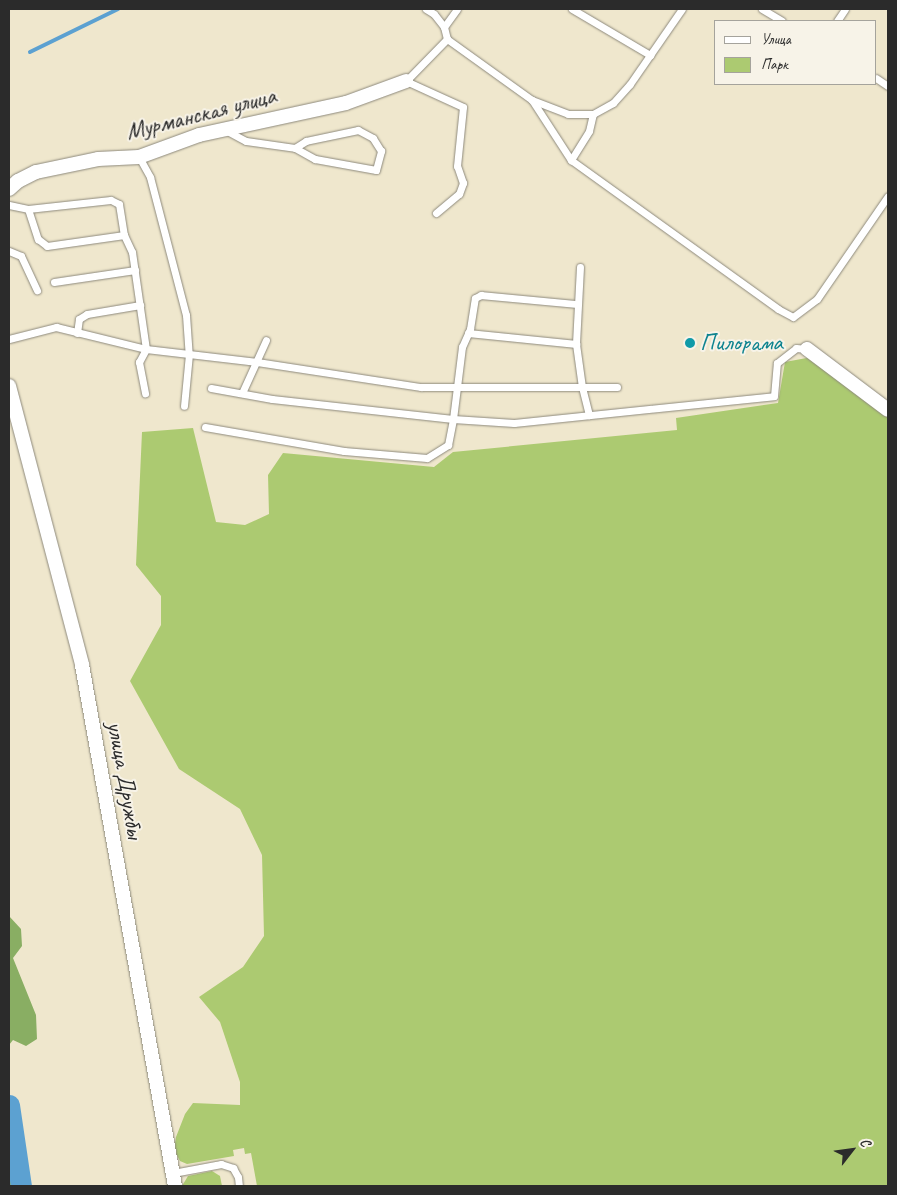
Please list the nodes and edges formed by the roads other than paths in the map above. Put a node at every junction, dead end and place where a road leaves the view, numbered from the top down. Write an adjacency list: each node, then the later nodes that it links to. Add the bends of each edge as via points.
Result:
1 (426, 9): 9 (lane)
2 (457, 9): 9 (lane)
3 (572, 9): 11 (lane)
4 (682, 9): 11 (lane)
5 (762, 9): 7 (lane)
6 (845, 9): 8 (lane)
7 (780, 20)
8 (838, 20)
9 (444, 27): 10 (lane)
10 (446, 39): 13 (lane); 15 (lane)
11 (650, 55): 16 (lane, via 614,103)
12 (877, 79): 14 (lane)
13 (406, 81): 17 (street, Мурманская улица, via 346,103); 25 (lane, via 462,107 457,166 464,183 459,194)
14 (888, 86)
15 (532, 100): 16 (lane, via 568,114); 20 (lane)
16 (592, 114): 20 (lane, via 589,131)
17 (224, 129): 18 (lane, via 246,141); 19 (street, Мурманская улица)
18 (295, 148): 18 (lane, via 315,158 376,170 381,151 372,138 358,130 306,141)
19 (139, 157): 21 (street, Мурманская улица, via 98,159 36,172); 41 (lane, via 150,177 186,315)
20 (571, 160): 22 (lane, via 793,317 817,298)
21 (9, 189)
22 (888, 196)
23 (9, 205): 24 (lane)
24 (28, 209): 26 (lane, via 38,239 47,246); 26 (lane, via 111,200 119,204)
25 (436, 213)
26 (124, 236): 29 (lane, via 132,252)
27 (9, 251): 31 (lane, via 21,256)
28 (580, 267): 32 (lane)
29 (135, 270): 30 (lane); 33 (lane)
30 (54, 282)
31 (37, 291)
32 (577, 304): 35 (lane, via 481,295 475,298); 38 (lane)
33 (140, 305): 34 (lane, via 87,314 79,319); 39 (lane)
34 (77, 333): 36 (lane, via 56,327); 39 (lane)
35 (468, 333): 38 (lane); 44 (lane, via 462,347)
36 (9, 339)
37 (266, 340): 42 (lane)
38 (576, 344): 45 (lane)
39 (146, 349): 41 (lane); 48 (lane, via 139,362)
40 (807, 350): 51 (street); 52 (lane, via 796,348 777,363 774,396)
41 (189, 354): 42 (lane); 50 (lane)
42 (256, 362): 44 (lane, via 421,387); 49 (lane)
43 (9, 386): 55 (street, улица Дружбы, via 82,665)
44 (457, 386): 45 (lane); 53 (lane)
45 (582, 387): 46 (lane); 52 (lane)
46 (617, 387)
47 (211, 388): 49 (lane)
48 (145, 393)
49 (242, 393): 53 (lane)
50 (184, 406)
51 (888, 410)
52 (589, 415): 53 (lane, via 514,423)
53 (453, 419): 54 (lane, via 448,445 427,458 344,451)
54 (205, 428)
55 (174, 1179): 56 (lane, via 221,1164 233,1168)
56 (239, 1186)

